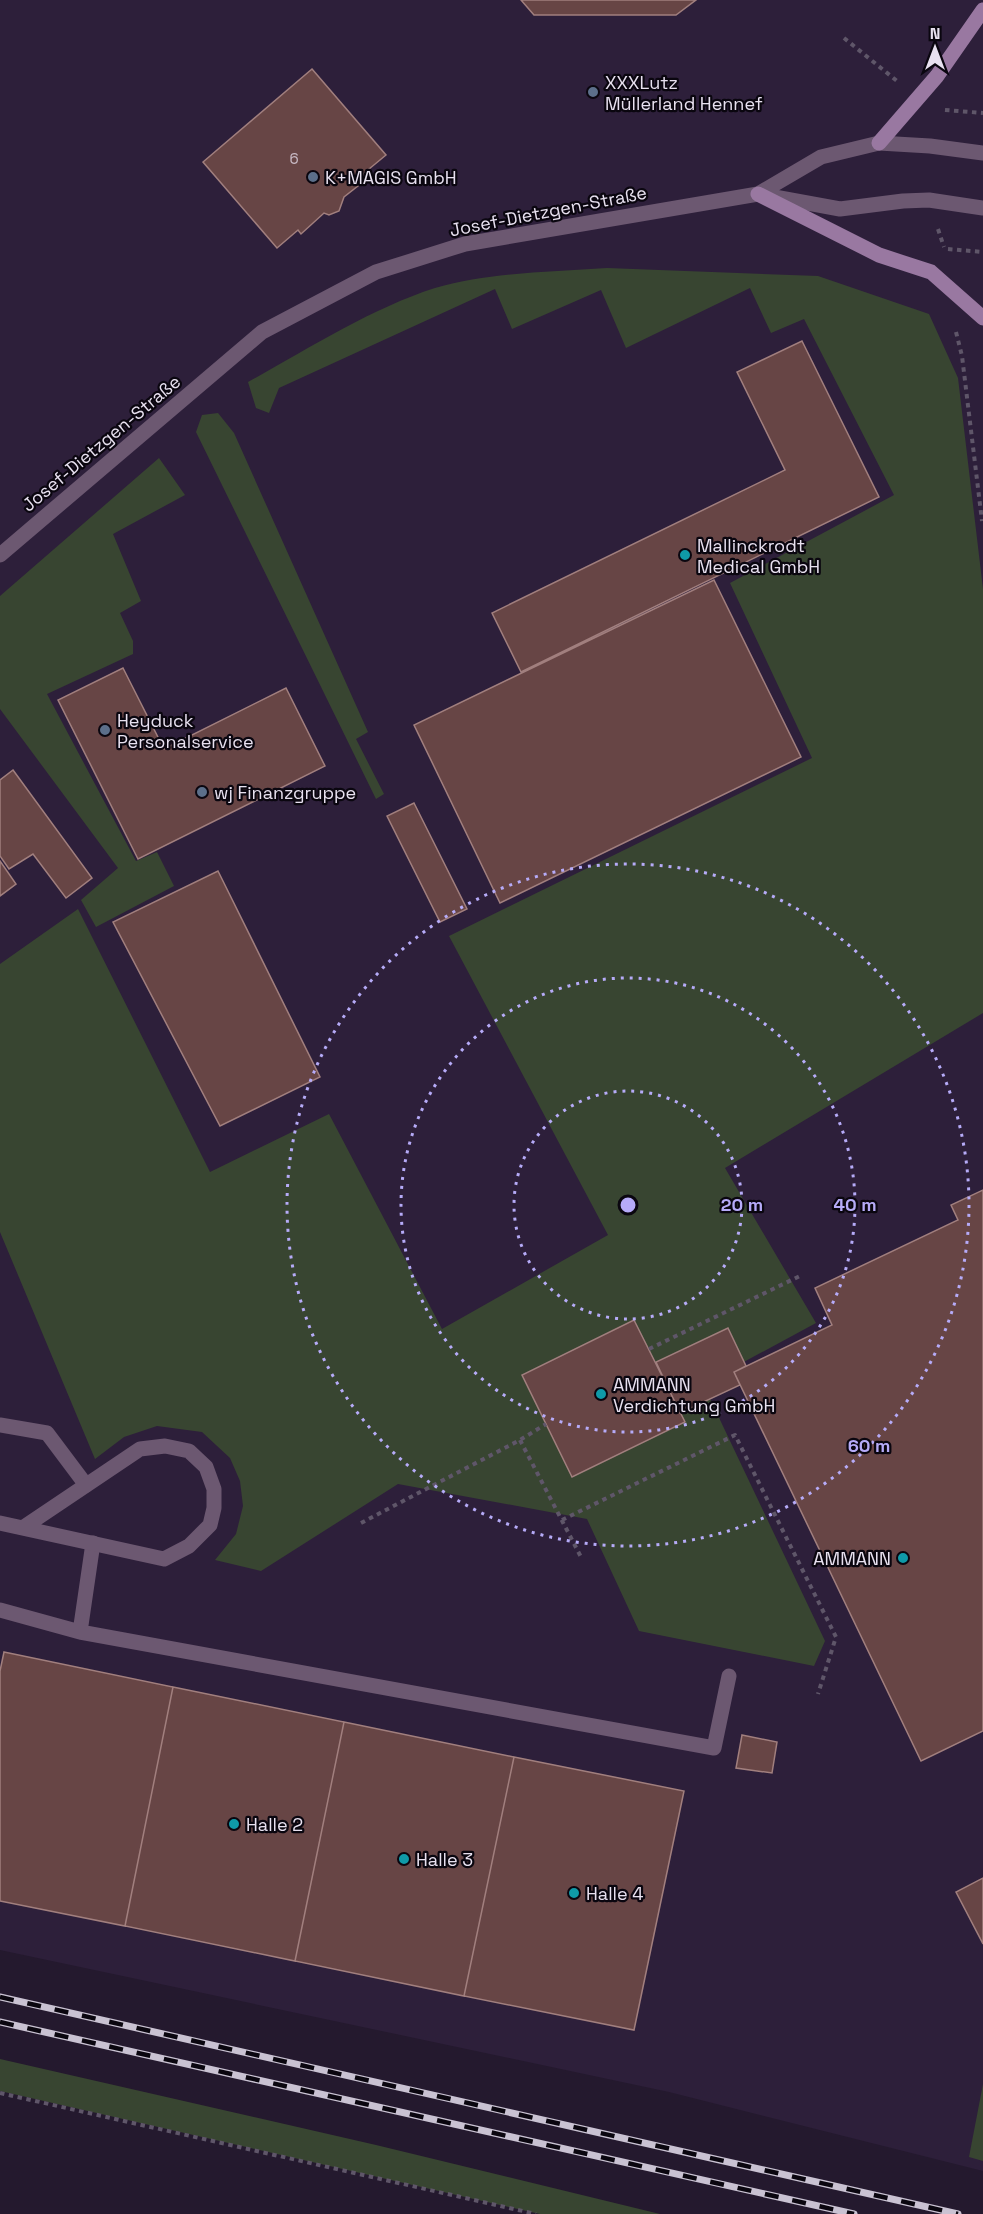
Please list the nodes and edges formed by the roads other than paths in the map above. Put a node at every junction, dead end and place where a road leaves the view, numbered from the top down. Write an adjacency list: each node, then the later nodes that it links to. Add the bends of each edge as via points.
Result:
1 (983, 10): 2 (main road, via 938,76)
2 (879, 142): 3 (street); 4 (street, via 821,157)
3 (983, 153)
4 (758, 194): 5 (street, Josef-Dietzgen-Straße, via 840,209 929,200); 6 (main road, via 879,255 932,272); 7 (street, Josef-Dietzgen-Straße, via 465,244 376,272 262,332)
5 (983, 208)
6 (983, 318)
7 (0, 555)
8 (0, 1425): 9 (street, via 47,1433)
9 (86, 1485): 11 (street); 12 (street, via 140,1449 165,1446 189,1451 206,1467 214,1489 210,1525 189,1546 164,1559)
10 (0, 1522): 11 (street)
11 (24, 1527): 12 (street)
12 (93, 1543): 14 (street)
13 (0, 1610): 14 (street)
14 (80, 1632): 15 (street, via 714,1748)
15 (729, 1676)

